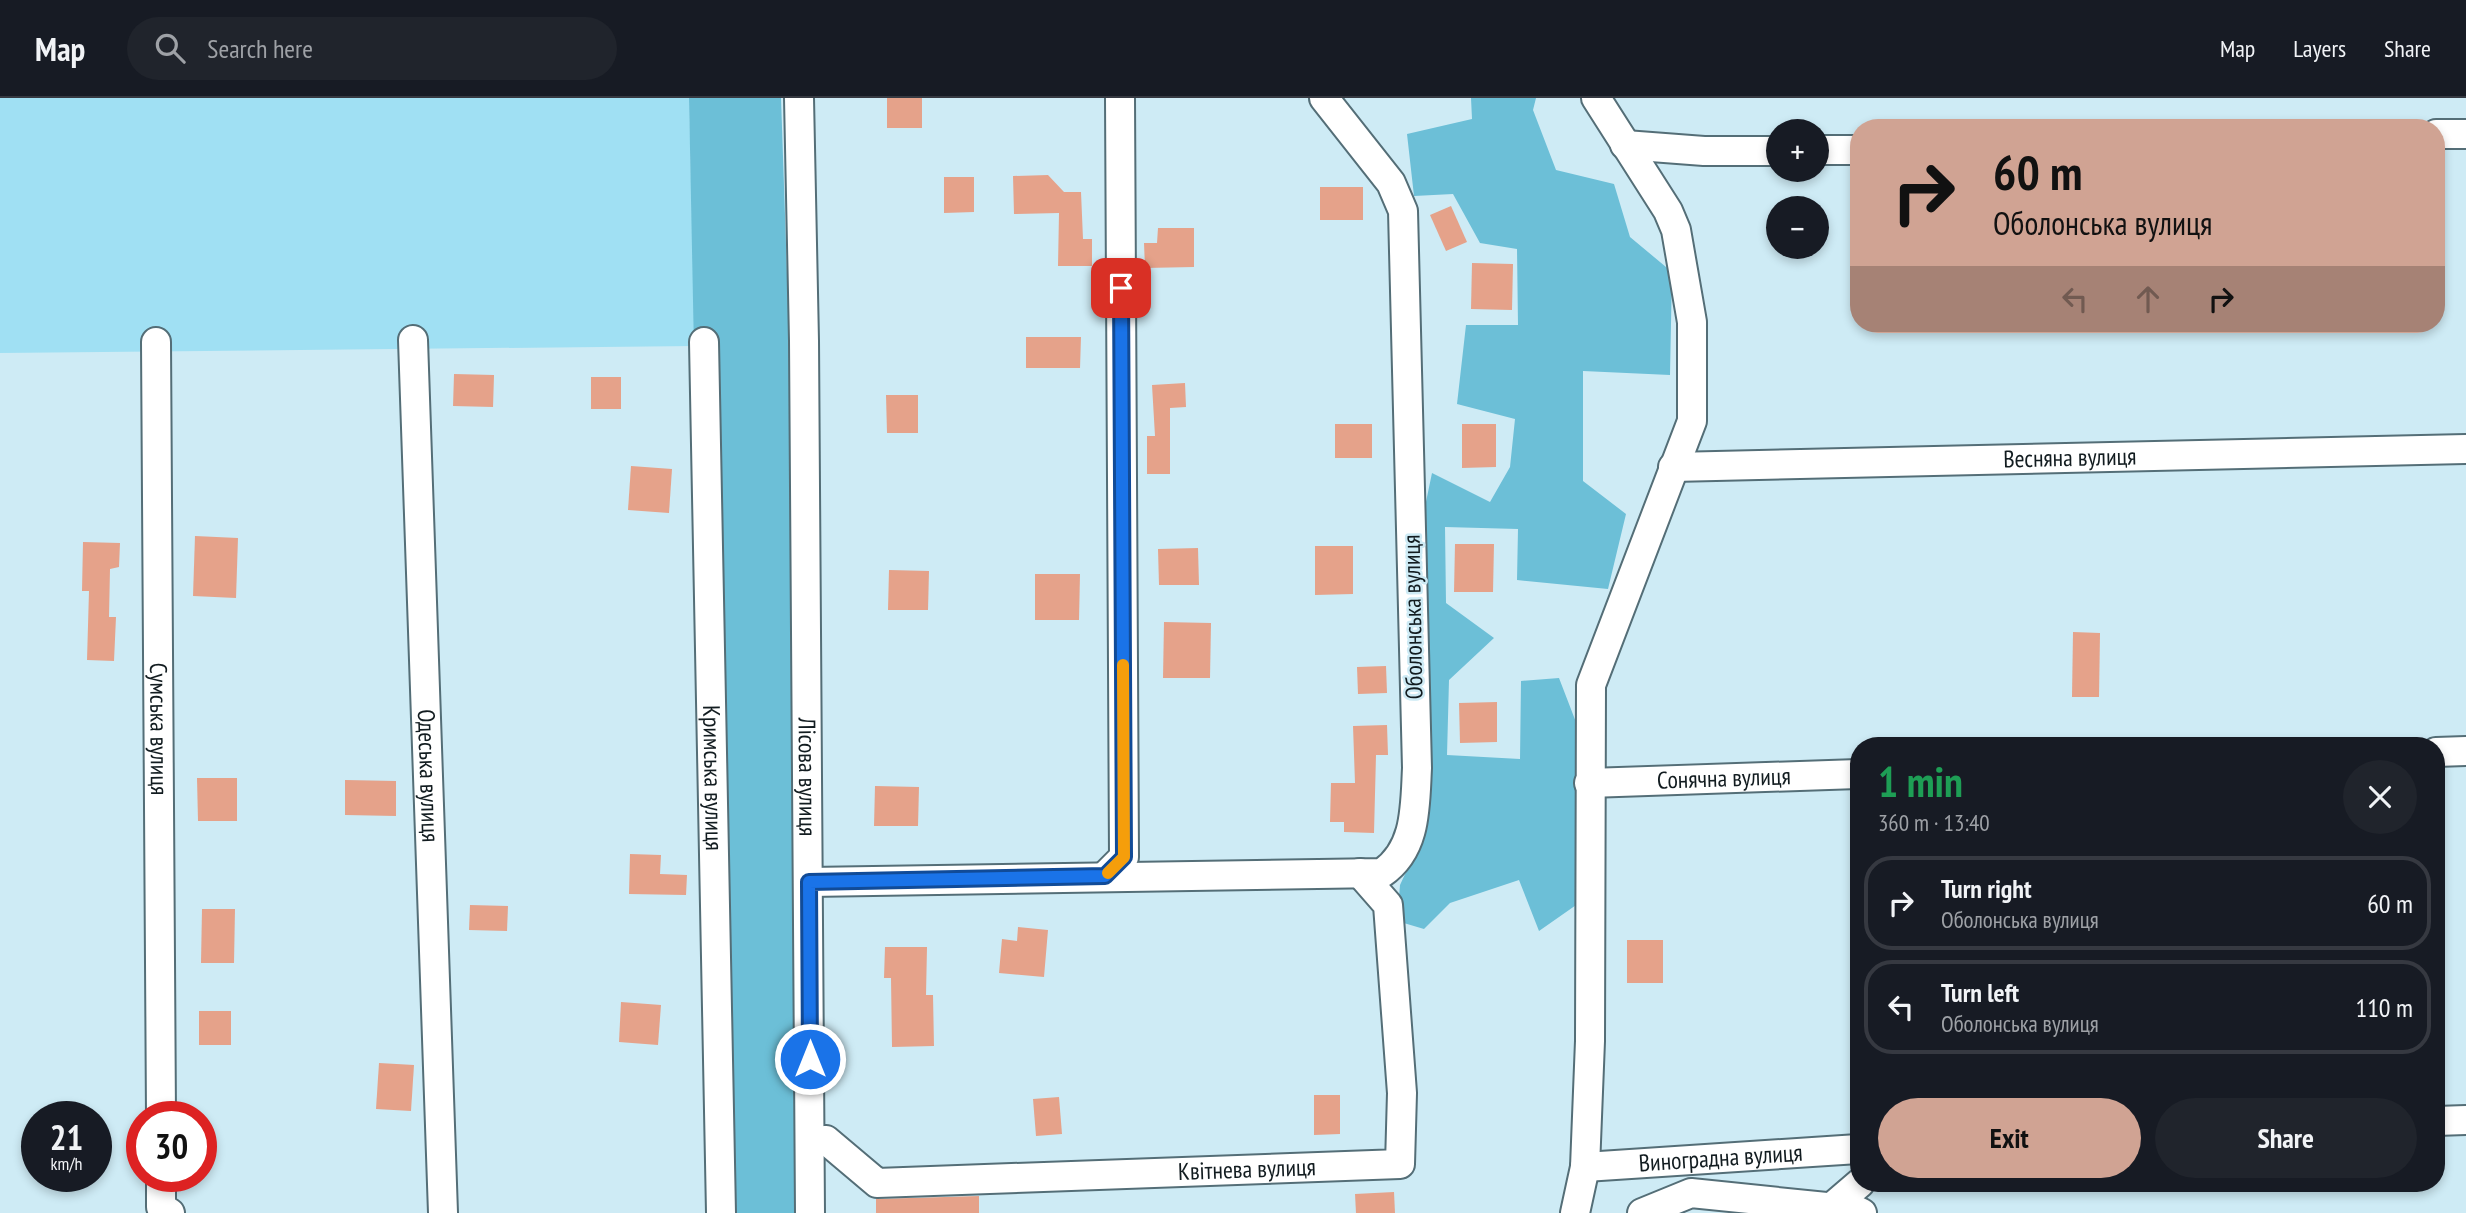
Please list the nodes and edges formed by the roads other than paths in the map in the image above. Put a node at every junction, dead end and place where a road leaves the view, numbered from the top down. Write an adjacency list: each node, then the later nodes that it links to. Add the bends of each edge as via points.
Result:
1 (799, 98): 22 (street, Лісова вулиця)
2 (1120, 98): 21 (street, via 1124,857)
3 (1324, 98): 20 (street, Оболонська вулиця, via 1391,183 1403,211 1417,768 1414,814 1405,851 1382,873)
4 (1596, 98): 7 (street)
5 (2466, 134): 6 (street)
6 (2445, 135)
7 (1625, 145): 8 (street); 15 (street, via 1676,230 1692,322 1692,421)
8 (1766, 150)
9 (1829, 150): 10 (street)
10 (1850, 150)
11 (413, 340): 33 (street, Одеська вулиця)
12 (156, 342): 23 (street, Сумська вулиця)
13 (704, 342): 34 (street, Кримська вулиця)
14 (2466, 449): 15 (street, Весняна вулиця)
15 (1673, 467): 19 (street, via 1591,685)
16 (2466, 751): 17 (street)
17 (2445, 752)
18 (1850, 774): 19 (street, Сонячна вулиця)
19 (1589, 783): 28 (street, via 1591,1041)
20 (1360, 873): 21 (street, Оболонська вулиця); 26 (street, Квітнева вулиця, via 1388,905 1402,1093 1400,1164 877,1183 826,1140)
21 (1105, 876): 22 (street, Оболонська вулиця)
22 (809, 882): 26 (street, Лісова вулиця)
23 (160, 1101)
24 (2445, 1121): 25 (street)
25 (2466, 1121)
26 (810, 1142): 35 (street, Лісова вулиця)
27 (1850, 1150): 28 (street, Виноградна вулиця)
28 (1585, 1167): 36 (street)
29 (163, 1192): 32 (street)
30 (1850, 1192): 31 (street)
31 (1832, 1208): 37 (street, via 1691,1193); 38 (street)
32 (165, 1210)
33 (443, 1213)
34 (721, 1213)
35 (810, 1213)
36 (1575, 1213)
37 (1643, 1213)
38 (1862, 1213)

